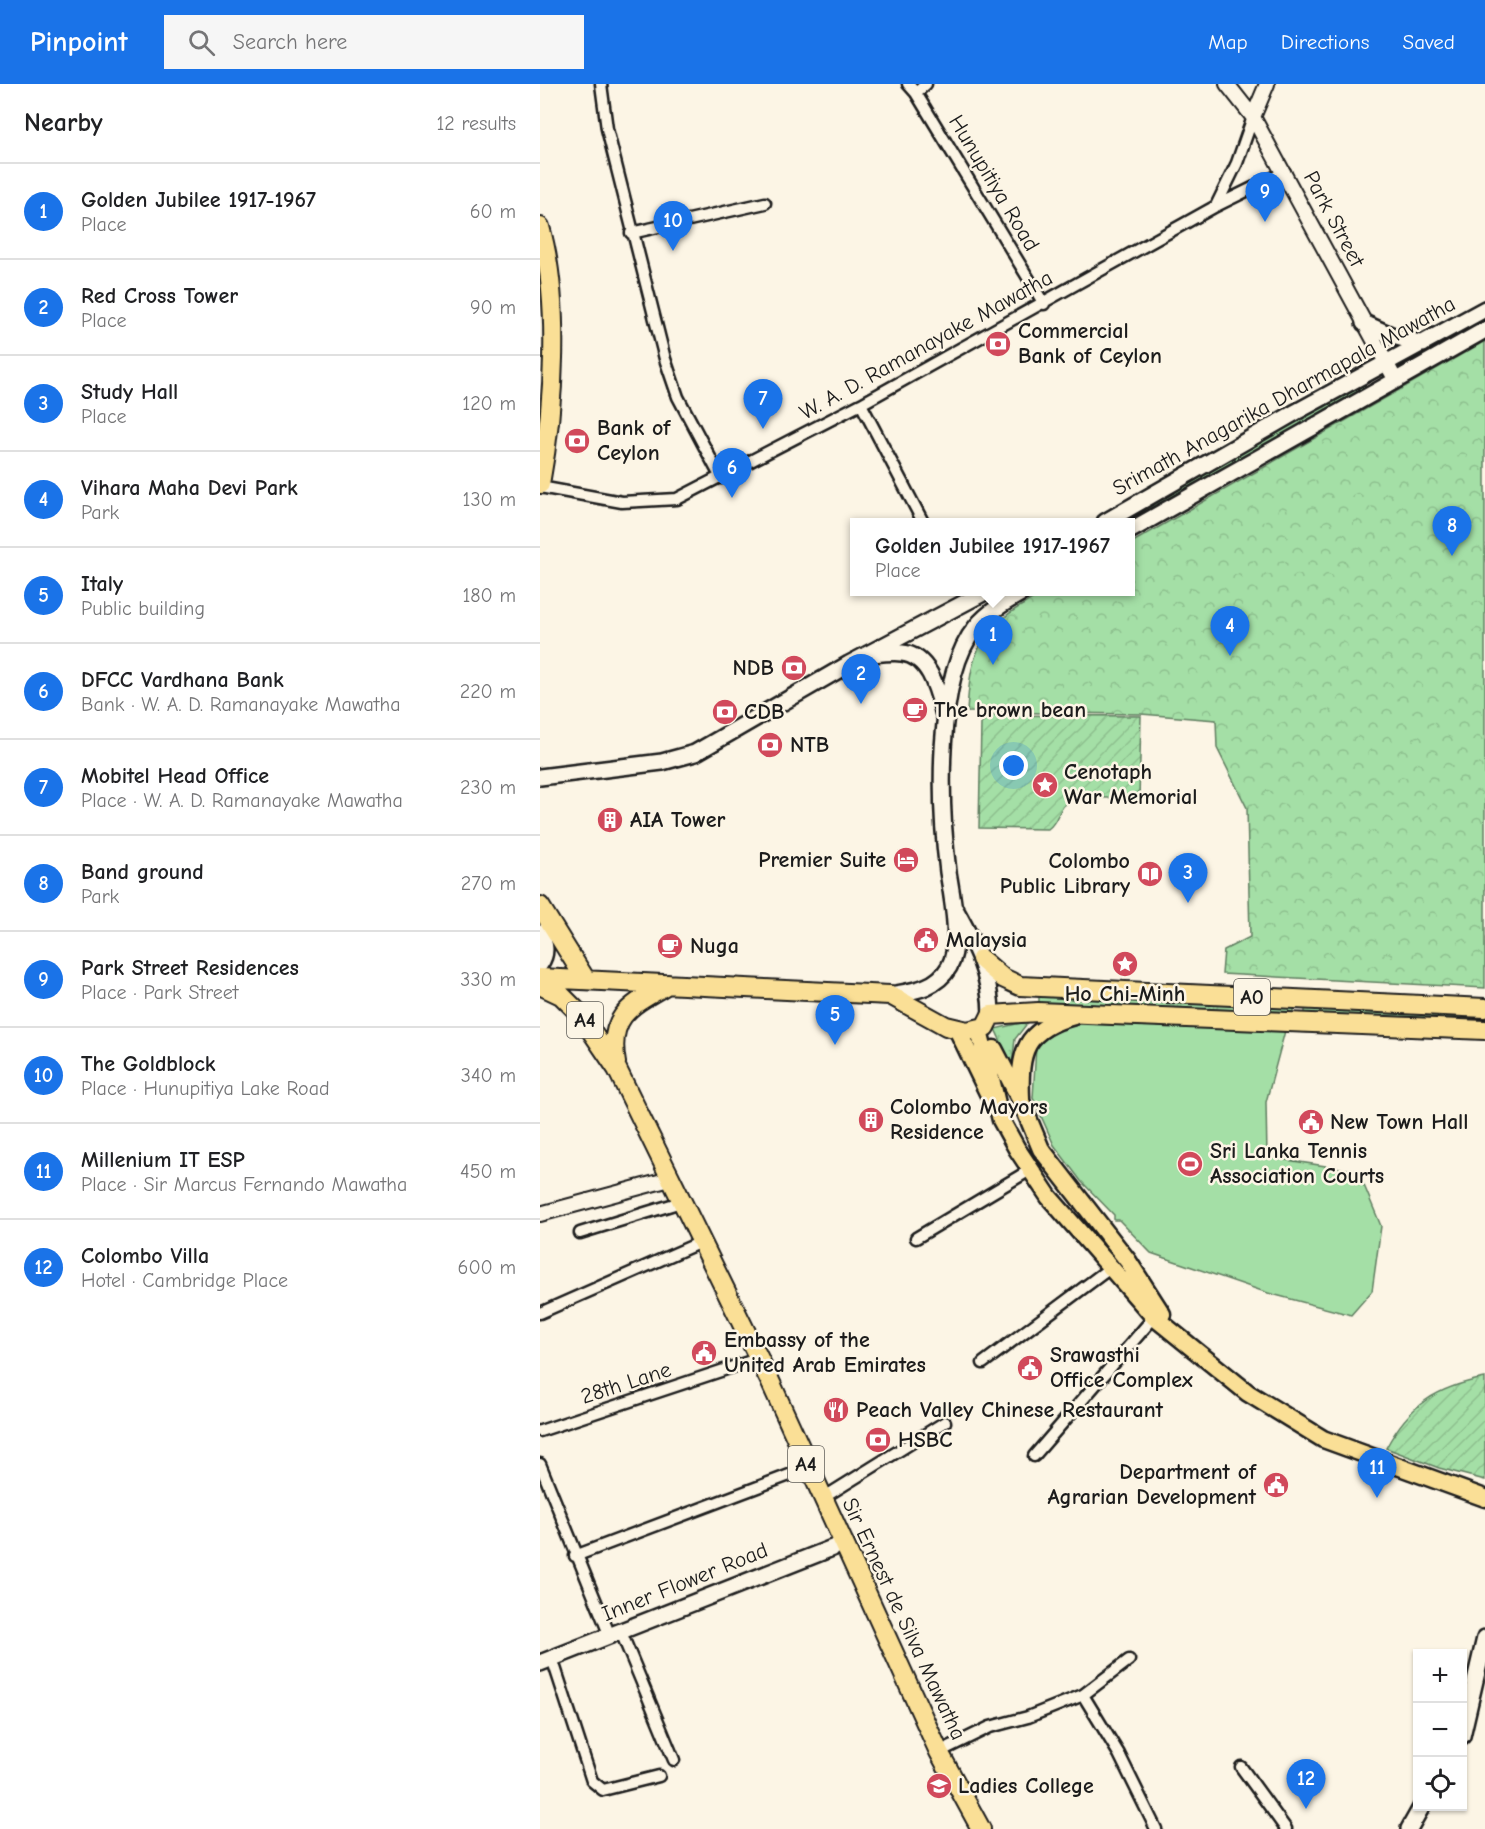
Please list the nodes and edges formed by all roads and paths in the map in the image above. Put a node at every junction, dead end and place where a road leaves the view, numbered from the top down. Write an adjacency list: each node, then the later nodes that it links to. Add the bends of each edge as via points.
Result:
1 (601, 84): 12 (street, via 607,129)
2 (908, 84): 6 (street, Hunupitiya Road)
3 (926, 84): 6 (street)
4 (1227, 84): 7 (street, Park Street)
5 (1267, 84): 7 (street)
6 (916, 93): 13 (street, Hunupitiya Road)
7 (1253, 117): 8 (street, Park Street); 10 (street)
8 (1285, 172): 10 (street, W. A. D. Ramanayake Mawatha); 16 (street, Park Street)
9 (765, 203): 12 (street)
10 (1216, 206): 13 (street, W. A. D. Ramanayake Mawatha)
11 (540, 227): 15 (highway, via 546,253)
12 (631, 232): 22 (street, via 678,397)
13 (1044, 304): 21 (street, W. A. D. Ramanayake Mawatha)
14 (1485, 309): 18 (main road, Srimath Anagarika Dharmapala Mawatha)
15 (546, 319): 23 (highway, via 553,372)
16 (1364, 323): 18 (main road); 19 (street, Park Street)
17 (1485, 330): 20 (main road, Srimath Anagarika Dharmapala Mawatha)
18 (1423, 344): 19 (main road, Srimath Anagarika Dharmapala Mawatha)
19 (1386, 363): 20 (street, Park Street); 25 (main road, Srimath Anagarika Dharmapala Mawatha)
20 (1395, 379): 26 (main road, Srimath Anagarika Dharmapala Mawatha)
21 (861, 404): 22 (street, W. A. D. Ramanayake Mawatha); 24 (street)
22 (721, 478): 23 (street, W. A. D. Ramanayake Mawatha, via 677,499 657,501 622,502)
23 (540, 485)
24 (921, 518)
25 (1112, 518)
26 (1135, 528)
27 (1015, 596): 30 (main road, via 986,615 975,628 960,654)
28 (963, 597): 29 (main road)
29 (871, 654): 30 (main road, via 904,653 925,666); 31 (main road, via 695,753 662,762)
30 (945, 716): 32 (main road, via 944,840)
31 (540, 777)
32 (953, 905): 35 (main road); 41 (main road, via 954,950 948,968 931,986)
33 (540, 906): 38 (highway, A4)
34 (540, 932): 36 (main road, via 545,950)
35 (981, 959): 42 (highway, A0, via 1003,978 1020,986); 44 (main road, via 991,997)
36 (540, 963)
37 (540, 978): 38 (highway, A0)
38 (586, 980): 39 (highway, A0)
39 (668, 984): 41 (highway, A0); 47 (highway, Sir Ernest de Silva Mawatha / A4, via 626,1010 616,1027 613,1045)
40 (540, 985): 47 (highway, Sir Ernest de Silva Mawatha / A4, via 561,995 579,1013)
41 (890, 995): 45 (highway, A0)
42 (1485, 1008)
43 (1086, 1013): 44 (highway, A0); 46 (highway, A0); 48 (main road, via 1055,1021 1028,1043 1020,1066)
44 (985, 1024): 45 (highway, A0); 48 (main road, via 1000,1066); 49 (main road)
45 (957, 1029): 49 (main road)
46 (1485, 1030)
47 (617, 1069): 51 (highway, Sir Ernest de Silva Mawatha / A4)
48 (1021, 1101): 60 (main road, via 1041,1149 1128,1261)
49 (1001, 1120): 50 (main road)
50 (1030, 1170): 55 (street); 57 (main road)
51 (670, 1179): 52 (highway, Sir Ernest de Silva Mawatha / A4); 53 (street)
52 (681, 1202): 54 (street); 56 (highway, Sir Ernest de Silva Mawatha / A4)
53 (540, 1214)
54 (580, 1233)
55 (916, 1238)
56 (701, 1242): 58 (street); 61 (highway, Sir Ernest de Silva Mawatha / A4)
57 (1110, 1268): 59 (main road); 62 (street)
58 (540, 1313)
59 (1154, 1317): 60 (main road); 65 (street)
60 (1176, 1336): 69 (main road, via 1248,1393 1323,1438)
61 (757, 1359): 64 (street, 28th Lane); 67 (highway, Sir Ernest de Silva Mawatha / A4)
62 (983, 1363)
63 (945, 1422): 68 (street)
64 (540, 1431)
65 (1034, 1456)
66 (540, 1464): 71 (street)
67 (807, 1468): 68 (highway, Sir Ernest de Silva Mawatha / A4); 71 (street)
68 (823, 1498): 70 (highway, Sir Ernest de Silva Mawatha / A4)
69 (1485, 1498)
70 (845, 1543): 72 (main road, Inner Flower Road); 78 (highway, Sir Ernest de Silva Mawatha / A4)
71 (575, 1556): 72 (street)
72 (615, 1634): 74 (main road, Inner Flower Road); 79 (street)
73 (1485, 1638): 77 (main road)
74 (546, 1660): 81 (street, via 592,1781 603,1790)
75 (1129, 1660): 76 (street)
76 (1083, 1695): 78 (street, via 990,1727); 84 (street, via 1119,1754)
77 (1467, 1715)
78 (939, 1752): 83 (highway, Sir Ernest de Silva Mawatha / A4)
79 (674, 1760)
80 (1241, 1767): 85 (street)
81 (658, 1776)
82 (1419, 1811): 86 (main road)
83 (981, 1829)
84 (1156, 1829)
85 (1286, 1829)
86 (1409, 1829)

